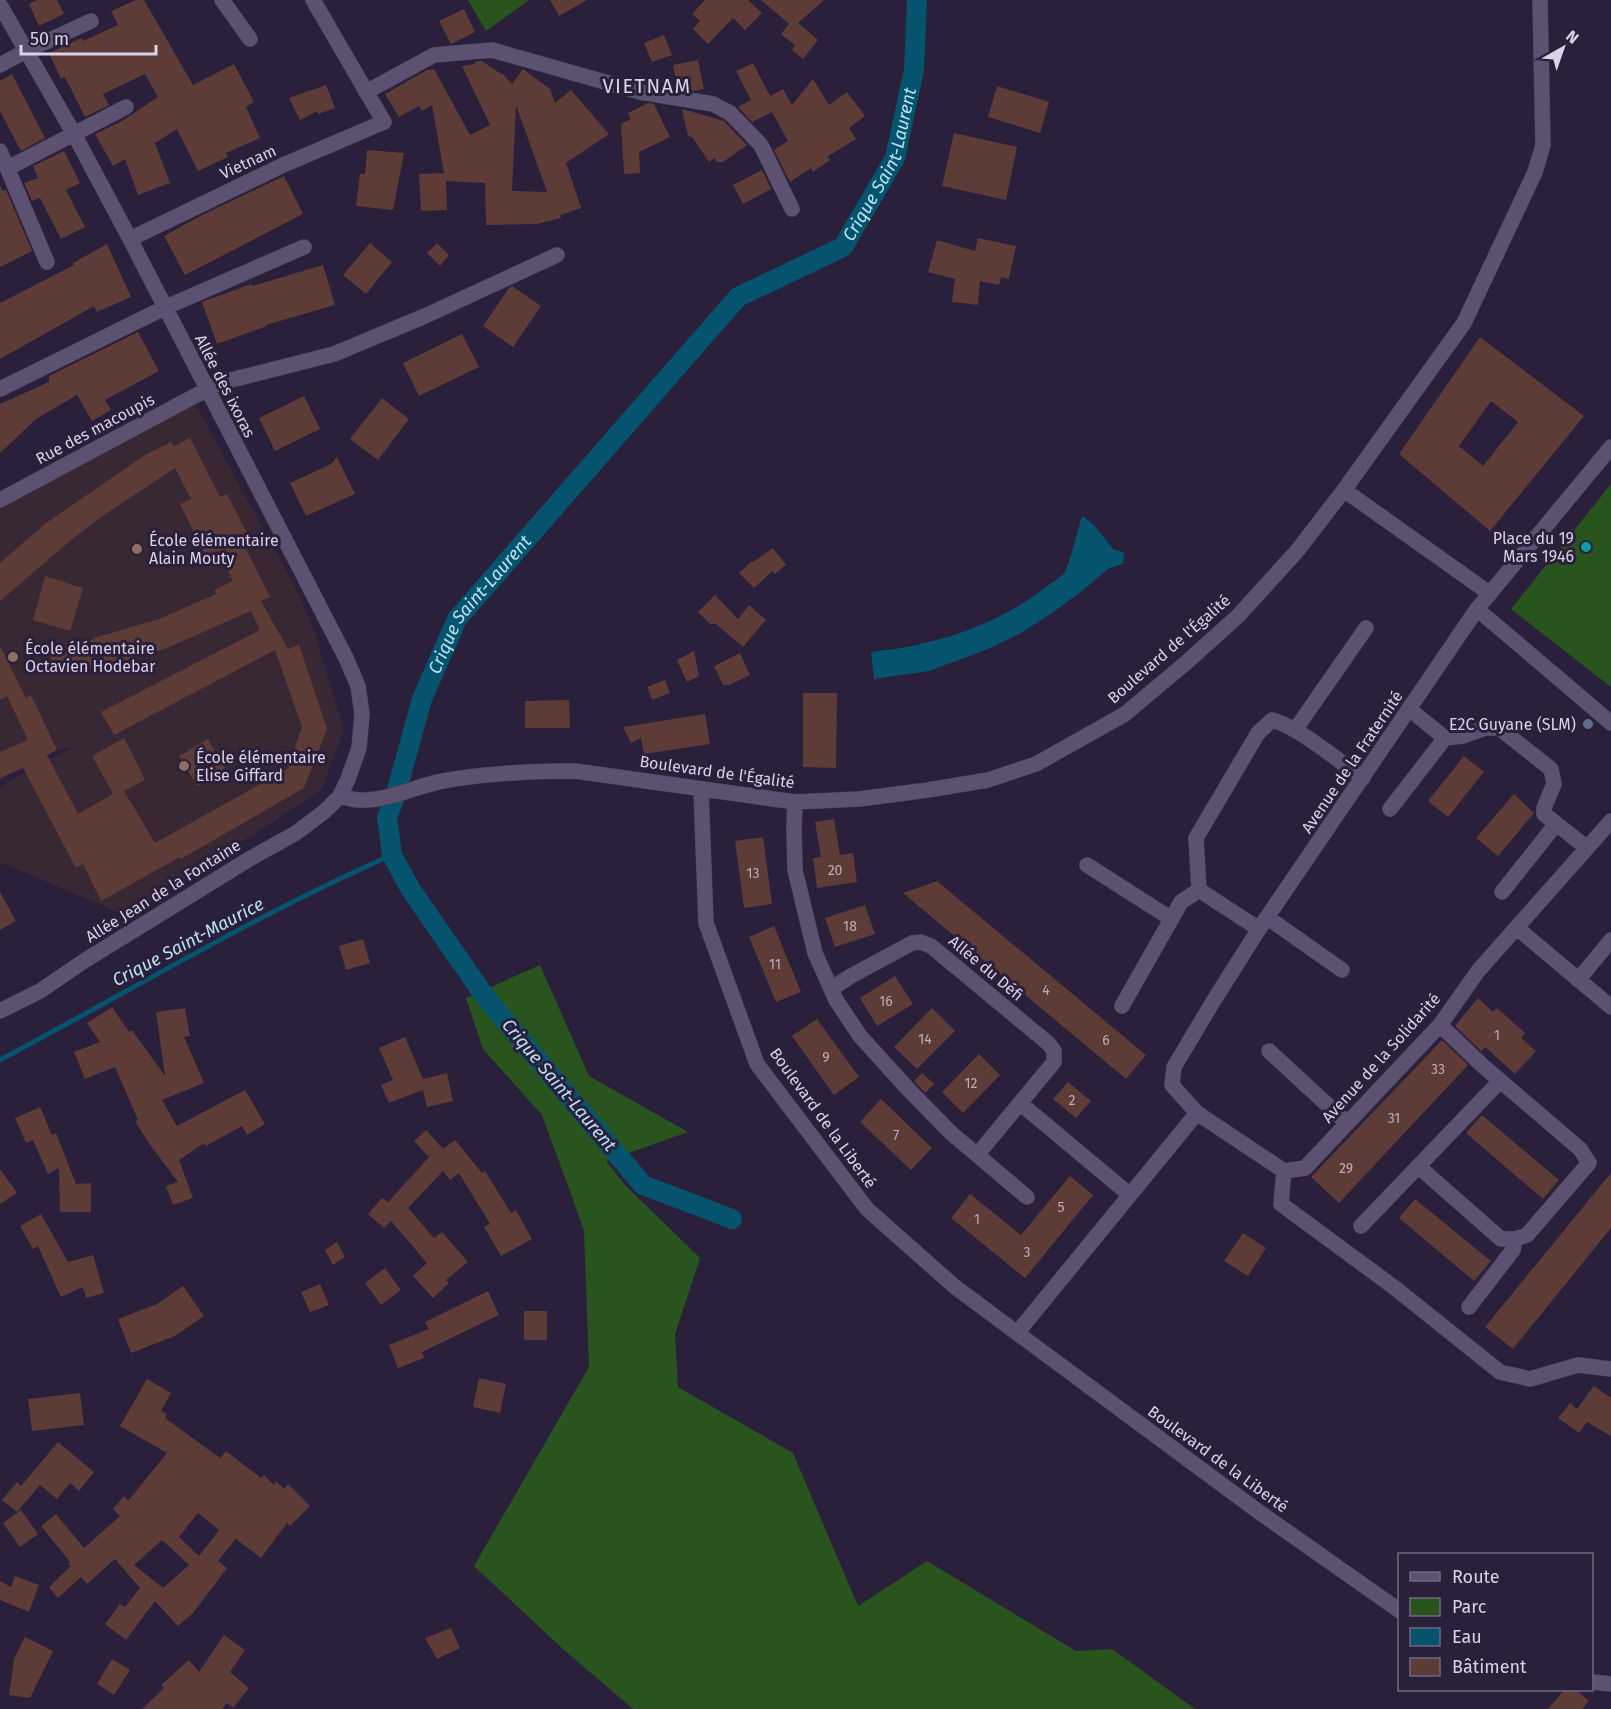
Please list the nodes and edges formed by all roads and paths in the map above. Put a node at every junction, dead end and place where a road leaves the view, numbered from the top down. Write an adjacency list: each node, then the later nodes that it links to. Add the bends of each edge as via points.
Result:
1 (222, 0): 6 (street)
2 (314, 0): 9 (street)
3 (1540, 0): 23 (street, Boulevard de l'Égalité, via 1543,145 1535,172 1464,323)
4 (0, 5): 7 (street, Allée des ixoras)
5 (91, 21): 7 (street)
6 (250, 39)
7 (26, 51): 8 (street); 11 (street, Allée des ixoras)
8 (0, 65)
9 (366, 92): 14 (street, via 434,55 492,50 640,92 713,104 730,113 760,145); 15 (street, Vietnam, via 384,122 280,166)
10 (126, 107): 11 (street)
11 (74, 134): 13 (street); 15 (street, Allée des ixoras)
12 (0, 151): 13 (street)
13 (8, 168): 18 (street)
14 (792, 209)
15 (130, 239): 19 (street, Allée des ixoras)
16 (304, 247): 19 (street)
17 (557, 255): 21 (street, Rue des macoupis, via 334,354 219,383)
18 (47, 262)
19 (164, 308): 20 (street); 21 (street, Allée des ixoras)
20 (0, 389)
21 (206, 390): 24 (street, Rue des macoupis); 34 (street, Allée des ixoras, via 358,686 362,714 358,747)
22 (1611, 447): 25 (street, Avenue de la Fraternité)
23 (1344, 490): 25 (street); 35 (street, Boulevard de l'Égalité, via 1297,551 1238,616 1125,714 1036,764 988,780 859,799)
24 (0, 500)
25 (1489, 593): 26 (street, Avenue de la Fraternité)
26 (1477, 609): 28 (street, Avenue de la Fraternité); 29 (street)
27 (1366, 628): 30 (street)
28 (1409, 709): 31 (street); 32 (street, Avenue de la Fraternité)
29 (1611, 723)
30 (1295, 730): 32 (street); 41 (street, via 1272,720 1258,733 1196,838)
31 (1445, 738): 36 (street); 38 (street, via 1485,728 1500,729 1551,769 1554,784 1544,814)
32 (1363, 778): 44 (street, Avenue de la Fraternité)
33 (701, 790): 34 (street, Boulevard de l'Égalité, via 575,771 543,771 452,780 377,798 357,800); 35 (street, Boulevard de l'Égalité); 67 (street, Boulevard de la Liberté, via 706,923 757,1064 867,1209 954,1286)
34 (340, 796): 52 (street, Allée Jean de la Fontaine, via 296,833 40,991)
35 (795, 802): 49 (street, via 795,870 815,953)
36 (1390, 809)
37 (1611, 821): 39 (street, Avenue de la Solidarité)
38 (1556, 824): 39 (street); 42 (street)
39 (1587, 848): 45 (street, Avenue de la Solidarité)
40 (1088, 865): 43 (street)
41 (1199, 890): 43 (street, via 1180,902); 44 (street)
42 (1502, 892)
43 (1170, 918): 50 (street)
44 (1264, 923): 47 (street); 57 (street, Avenue de la Fraternité, via 1174,1067 1172,1085)
45 (1516, 928): 48 (street); 53 (street, Avenue de la Solidarité, via 1478,971)
46 (1611, 940): 48 (street)
47 (1342, 970)
48 (1578, 980): 51 (street)
49 (831, 989): 56 (street, Allée du Défi, via 912,943 930,946 1054,1051 1054,1062); 59 (street, via 860,1036)
50 (1122, 1006)
51 (1611, 1007)
52 (0, 1011)
53 (1440, 1025): 55 (street); 58 (street, Avenue de la Solidarité)
54 (1269, 1051): 58 (street)
55 (1500, 1081): 60 (street); 65 (street, via 1580,1149 1589,1163 1527,1235)
56 (1021, 1104): 59 (street, Allée du Défi); 62 (street)
57 (1197, 1113): 61 (street); 62 (street)
58 (1347, 1123): 61 (street, Avenue de la Solidarité, via 1305,1168)
59 (977, 1155): 63 (street)
60 (1419, 1167): 64 (street); 65 (street, via 1501,1239)
61 (1284, 1171): 68 (street, via 1281,1204 1500,1372 1530,1380 1578,1365)
62 (1130, 1195): 67 (street)
63 (1027, 1197)
64 (1361, 1226)
65 (1515, 1239): 66 (street, via 1513,1250)
66 (1469, 1307)
67 (1017, 1333): 69 (street, Boulevard de la Liberté)
68 (1611, 1369)
69 (1398, 1610)
70 (1593, 1682): 71 (street)
71 (1611, 1684)

